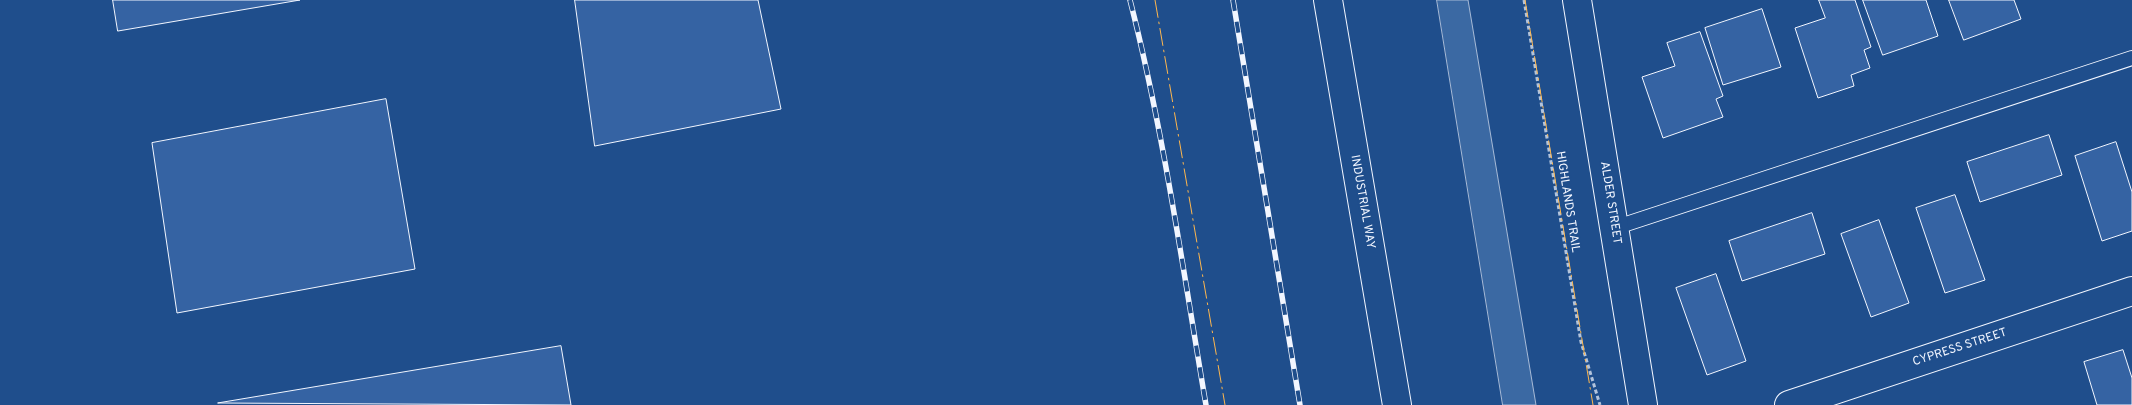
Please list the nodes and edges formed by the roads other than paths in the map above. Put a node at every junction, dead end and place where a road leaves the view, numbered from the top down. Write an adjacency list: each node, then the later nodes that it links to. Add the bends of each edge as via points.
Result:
1 (1328, 0): 6 (street, INDUSTRIAL WAY)
2 (1576, 0): 4 (street, ALDER STREET)
3 (2132, 58): 4 (lane)
4 (1614, 228): 7 (street, ALDER STREET)
5 (2132, 291): 8 (street, CYPRESS STREET)
6 (1397, 405)
7 (1643, 405)
8 (1788, 405)

